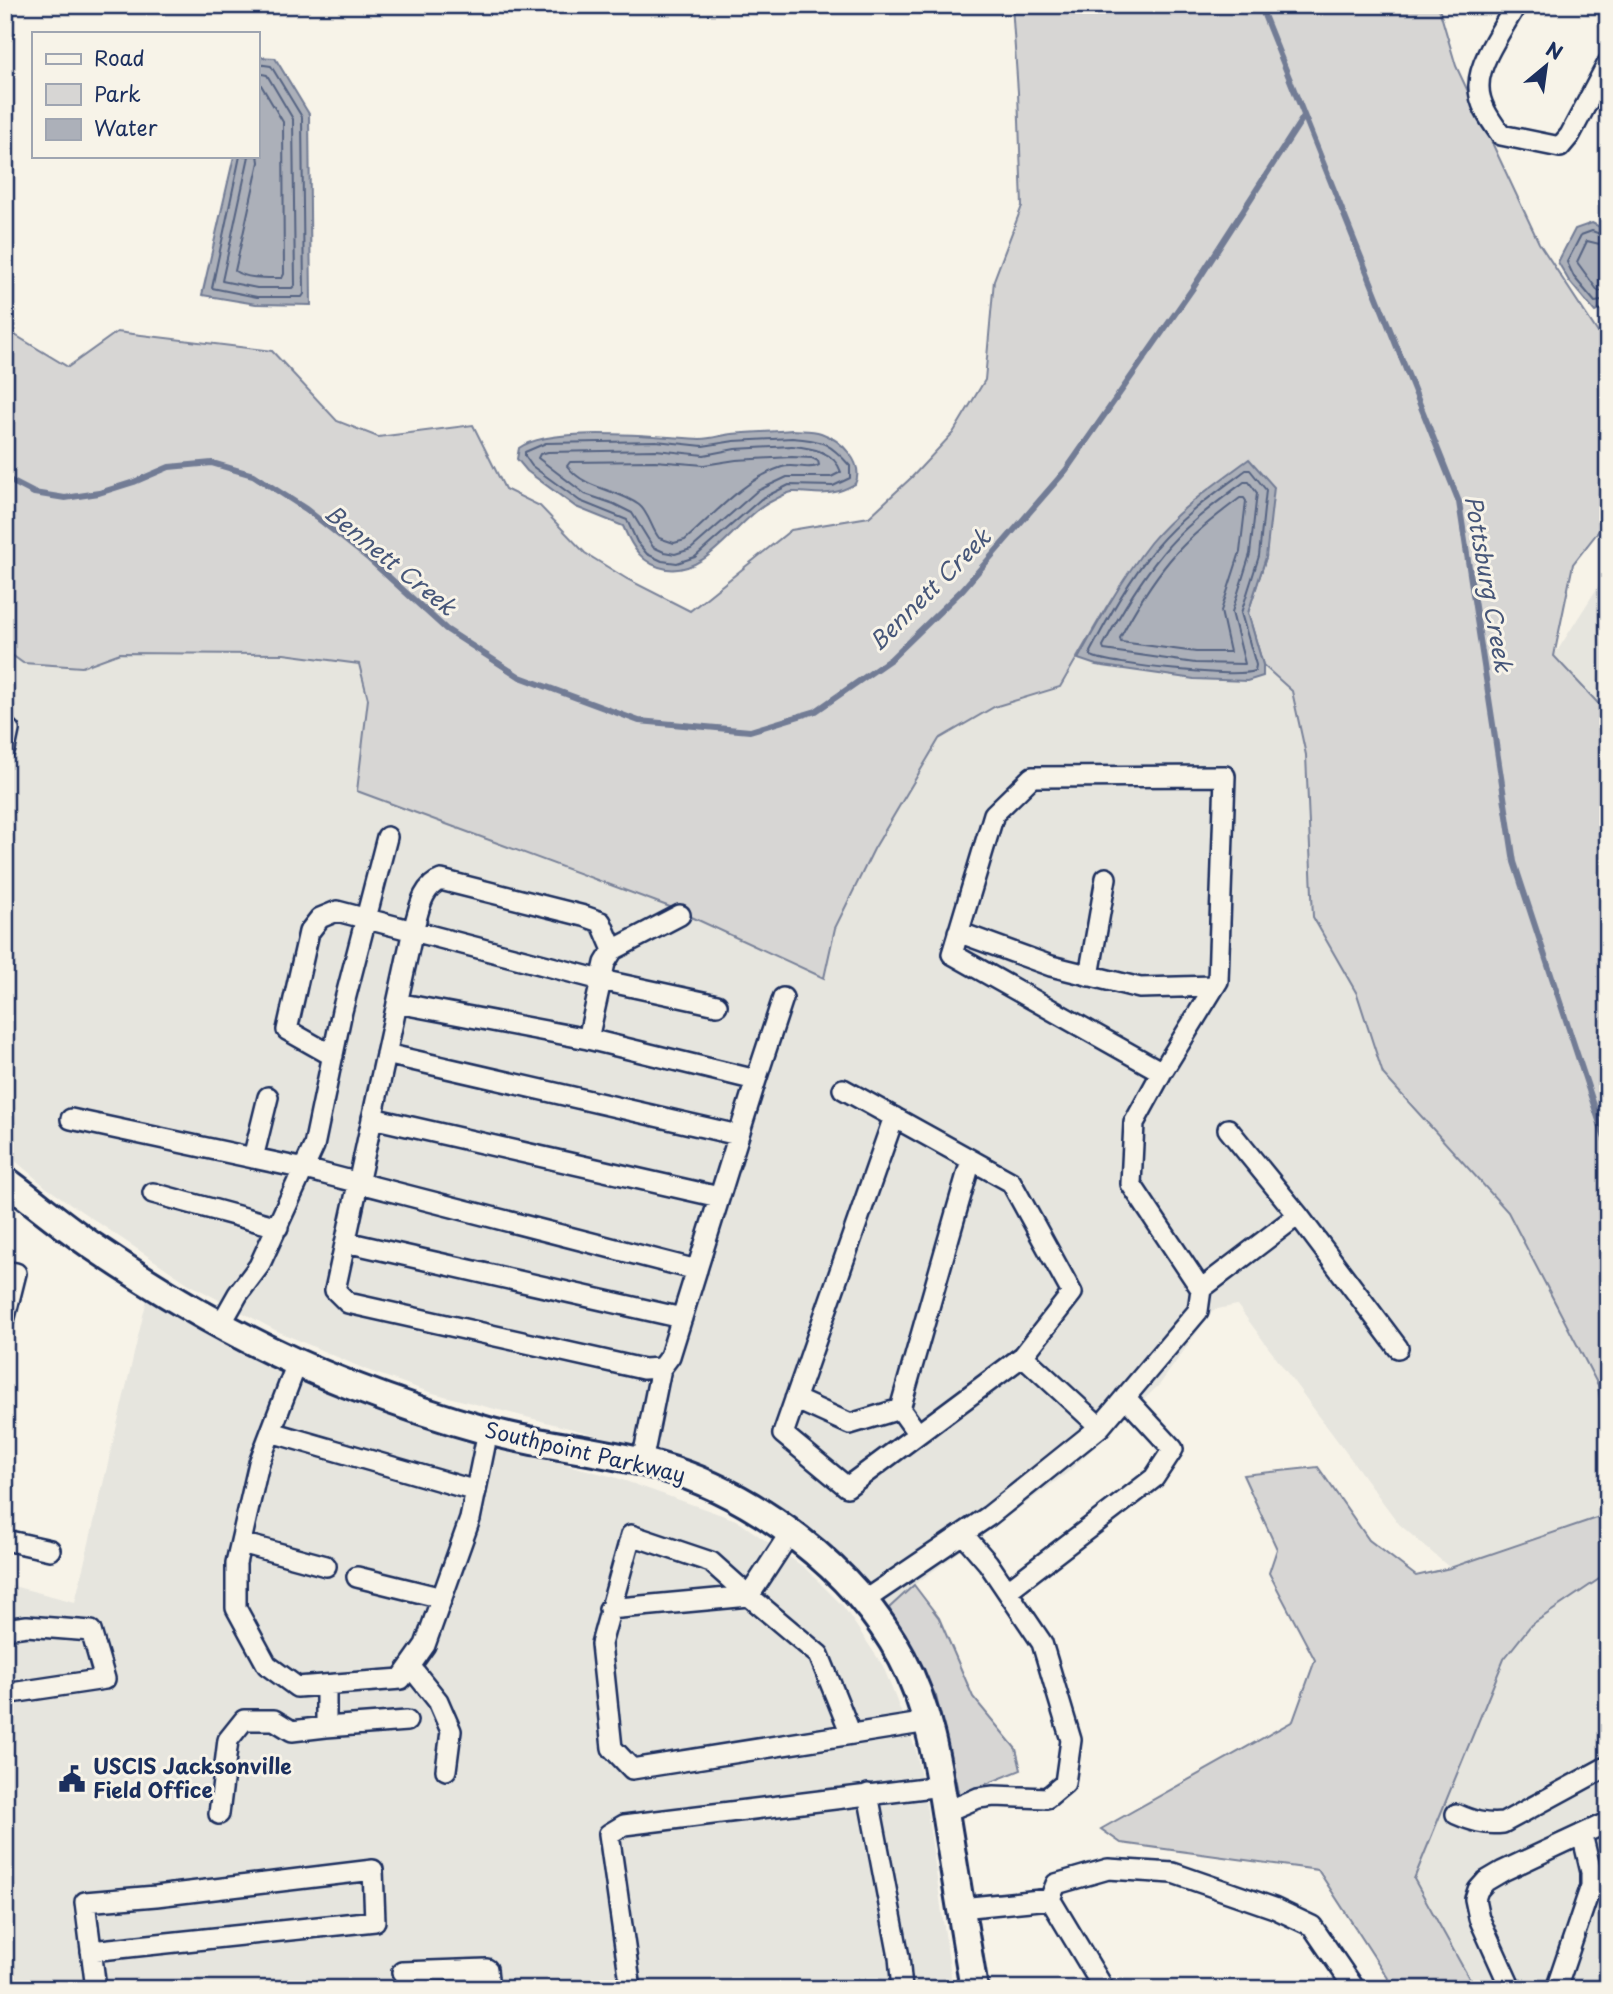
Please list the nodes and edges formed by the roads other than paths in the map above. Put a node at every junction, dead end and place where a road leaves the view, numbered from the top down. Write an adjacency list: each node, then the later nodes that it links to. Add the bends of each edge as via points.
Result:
1 (1516, 5): 2 (lane, via 1485,62 1479,86 1486,113 1501,135 1560,147)
2 (1605, 73)
3 (5, 727): 4 (lane, via 9,730)
4 (5, 749)
5 (387, 837): 8 (lane)
6 (1106, 878): 12 (lane)
7 (680, 915): 11 (lane)
8 (366, 918): 9 (lane); 20 (lane); 20 (lane, via 337,911 320,918 309,932 287,1030)
9 (413, 930): 11 (lane, via 426,890 441,880 601,922); 13 (lane); 16 (lane)
10 (958, 932): 12 (lane); 14 (lane, via 994,814 1032,777 1225,776); 21 (lane, via 952,954)
11 (613, 950): 13 (lane)
12 (1088, 976): 14 (lane, via 1140,988)
13 (601, 980): 17 (lane); 18 (lane)
14 (1215, 986): 21 (lane)
15 (783, 998): 22 (lane)
16 (397, 1003): 18 (lane); 19 (lane)
17 (716, 1005)
18 (588, 1039): 22 (lane)
19 (386, 1055): 26 (lane); 29 (lane)
20 (333, 1056): 32 (lane)
21 (1162, 1072): 42 (lane, via 1135,1123 1131,1184)
22 (756, 1080): 29 (lane)
23 (843, 1089): 25 (lane)
24 (268, 1097): 30 (lane)
25 (894, 1117): 31 (lane); 51 (lane)
26 (372, 1118): 34 (lane); 36 (lane)
27 (71, 1119): 30 (lane)
28 (1228, 1129): 37 (lane)
29 (738, 1135): 36 (lane)
30 (253, 1158): 32 (lane)
31 (971, 1160): 47 (lane, via 1011,1182 1072,1293); 52 (lane)
32 (305, 1169): 34 (lane); 38 (lane)
33 (5, 1180): 45 (main road, Southpoint Parkway, via 93,1246)
34 (359, 1183): 39 (lane); 40 (lane)
35 (153, 1193): 38 (lane)
36 (719, 1197): 40 (lane)
37 (1298, 1215): 42 (lane); 46 (lane)
38 (278, 1227): 45 (lane)
39 (346, 1242): 44 (lane); 49 (lane, via 335,1290 348,1303 643,1370)
40 (697, 1270): 44 (lane)
41 (5, 1271): 43 (lane, via 16,1273)
42 (1201, 1289): 50 (lane, via 1198,1311)
43 (5, 1317)
44 (682, 1318): 49 (lane)
45 (221, 1324): 48 (main road, Southpoint Parkway)
46 (1398, 1348)
47 (1023, 1356): 53 (lane); 56 (lane)
48 (297, 1363): 54 (main road, Southpoint Parkway, via 373,1394); 55 (lane)
49 (662, 1368): 57 (lane)
50 (1125, 1397): 53 (lane); 66 (lane, via 1173,1449 1154,1478)
51 (795, 1399): 52 (lane, via 850,1424); 56 (lane, via 783,1434 847,1487)
52 (900, 1409): 56 (lane)
53 (1100, 1427): 60 (lane)
54 (488, 1431): 57 (main road, Southpoint Parkway); 58 (lane)
55 (271, 1432): 58 (lane); 62 (lane)
56 (918, 1434)
57 (642, 1462): 59 (main road, Southpoint Parkway, via 717,1488)
58 (476, 1491): 68 (lane)
59 (790, 1533): 67 (lane); 69 (main road, Southpoint Parkway)
60 (963, 1534): 66 (lane); 69 (lane)
61 (5, 1540): 63 (lane)
62 (241, 1543): 64 (lane); 73 (lane, via 236,1608 267,1665 297,1687)
63 (50, 1550)
64 (326, 1566)
65 (357, 1577): 68 (lane)
66 (1007, 1591): 82 (lane, via 1042,1643 1071,1740 1065,1783 1047,1798)
67 (749, 1596): 70 (lane); 70 (lane, via 711,1562 631,1535); 78 (lane, via 819,1655)
68 (442, 1598): 72 (lane, via 425,1645)
69 (865, 1600): 76 (main road, Southpoint Parkway, via 901,1655)
70 (609, 1609): 78 (lane, via 601,1644 612,1748 632,1769)
71 (5, 1629): 74 (lane, via 27,1626 91,1631 105,1679)
72 (410, 1666): 73 (lane, via 401,1679); 80 (lane, via 438,1701 450,1731)
73 (326, 1685): 77 (lane)
74 (5, 1693)
75 (407, 1721): 77 (lane)
76 (928, 1722): 78 (lane); 82 (main road, Southpoint Parkway)
77 (326, 1727): 83 (lane, via 292,1731 274,1720 244,1720 228,1740)
78 (852, 1734)
79 (1608, 1766): 84 (lane, via 1503,1823 1474,1822)
80 (446, 1770)
81 (868, 1794): 82 (lane); 94 (lane, via 624,1825 609,1834); 95 (lane)
82 (943, 1799): 88 (main road, Southpoint Parkway)
83 (219, 1814)
84 (1456, 1814)
85 (1608, 1822): 86 (lane)
86 (1582, 1834): 98 (lane, via 1503,1871 1478,1891 1479,1918); 99 (lane, via 1591,1886)
87 (1050, 1899): 88 (lane); 91 (lane, via 1056,1884 1108,1869 1173,1873 1312,1926); 97 (lane)
88 (961, 1908): 96 (main road, Southpoint Parkway)
89 (91, 1951): 89 (lane, via 85,1902 373,1870 375,1921); 92 (lane)
90 (402, 1972): 93 (lane, via 487,1969)
91 (1347, 1986)
92 (96, 1989)
93 (489, 1989)
94 (631, 1989)
95 (902, 1989)
96 (974, 1989)
97 (1104, 1989)
98 (1511, 1989)
99 (1556, 1989)

